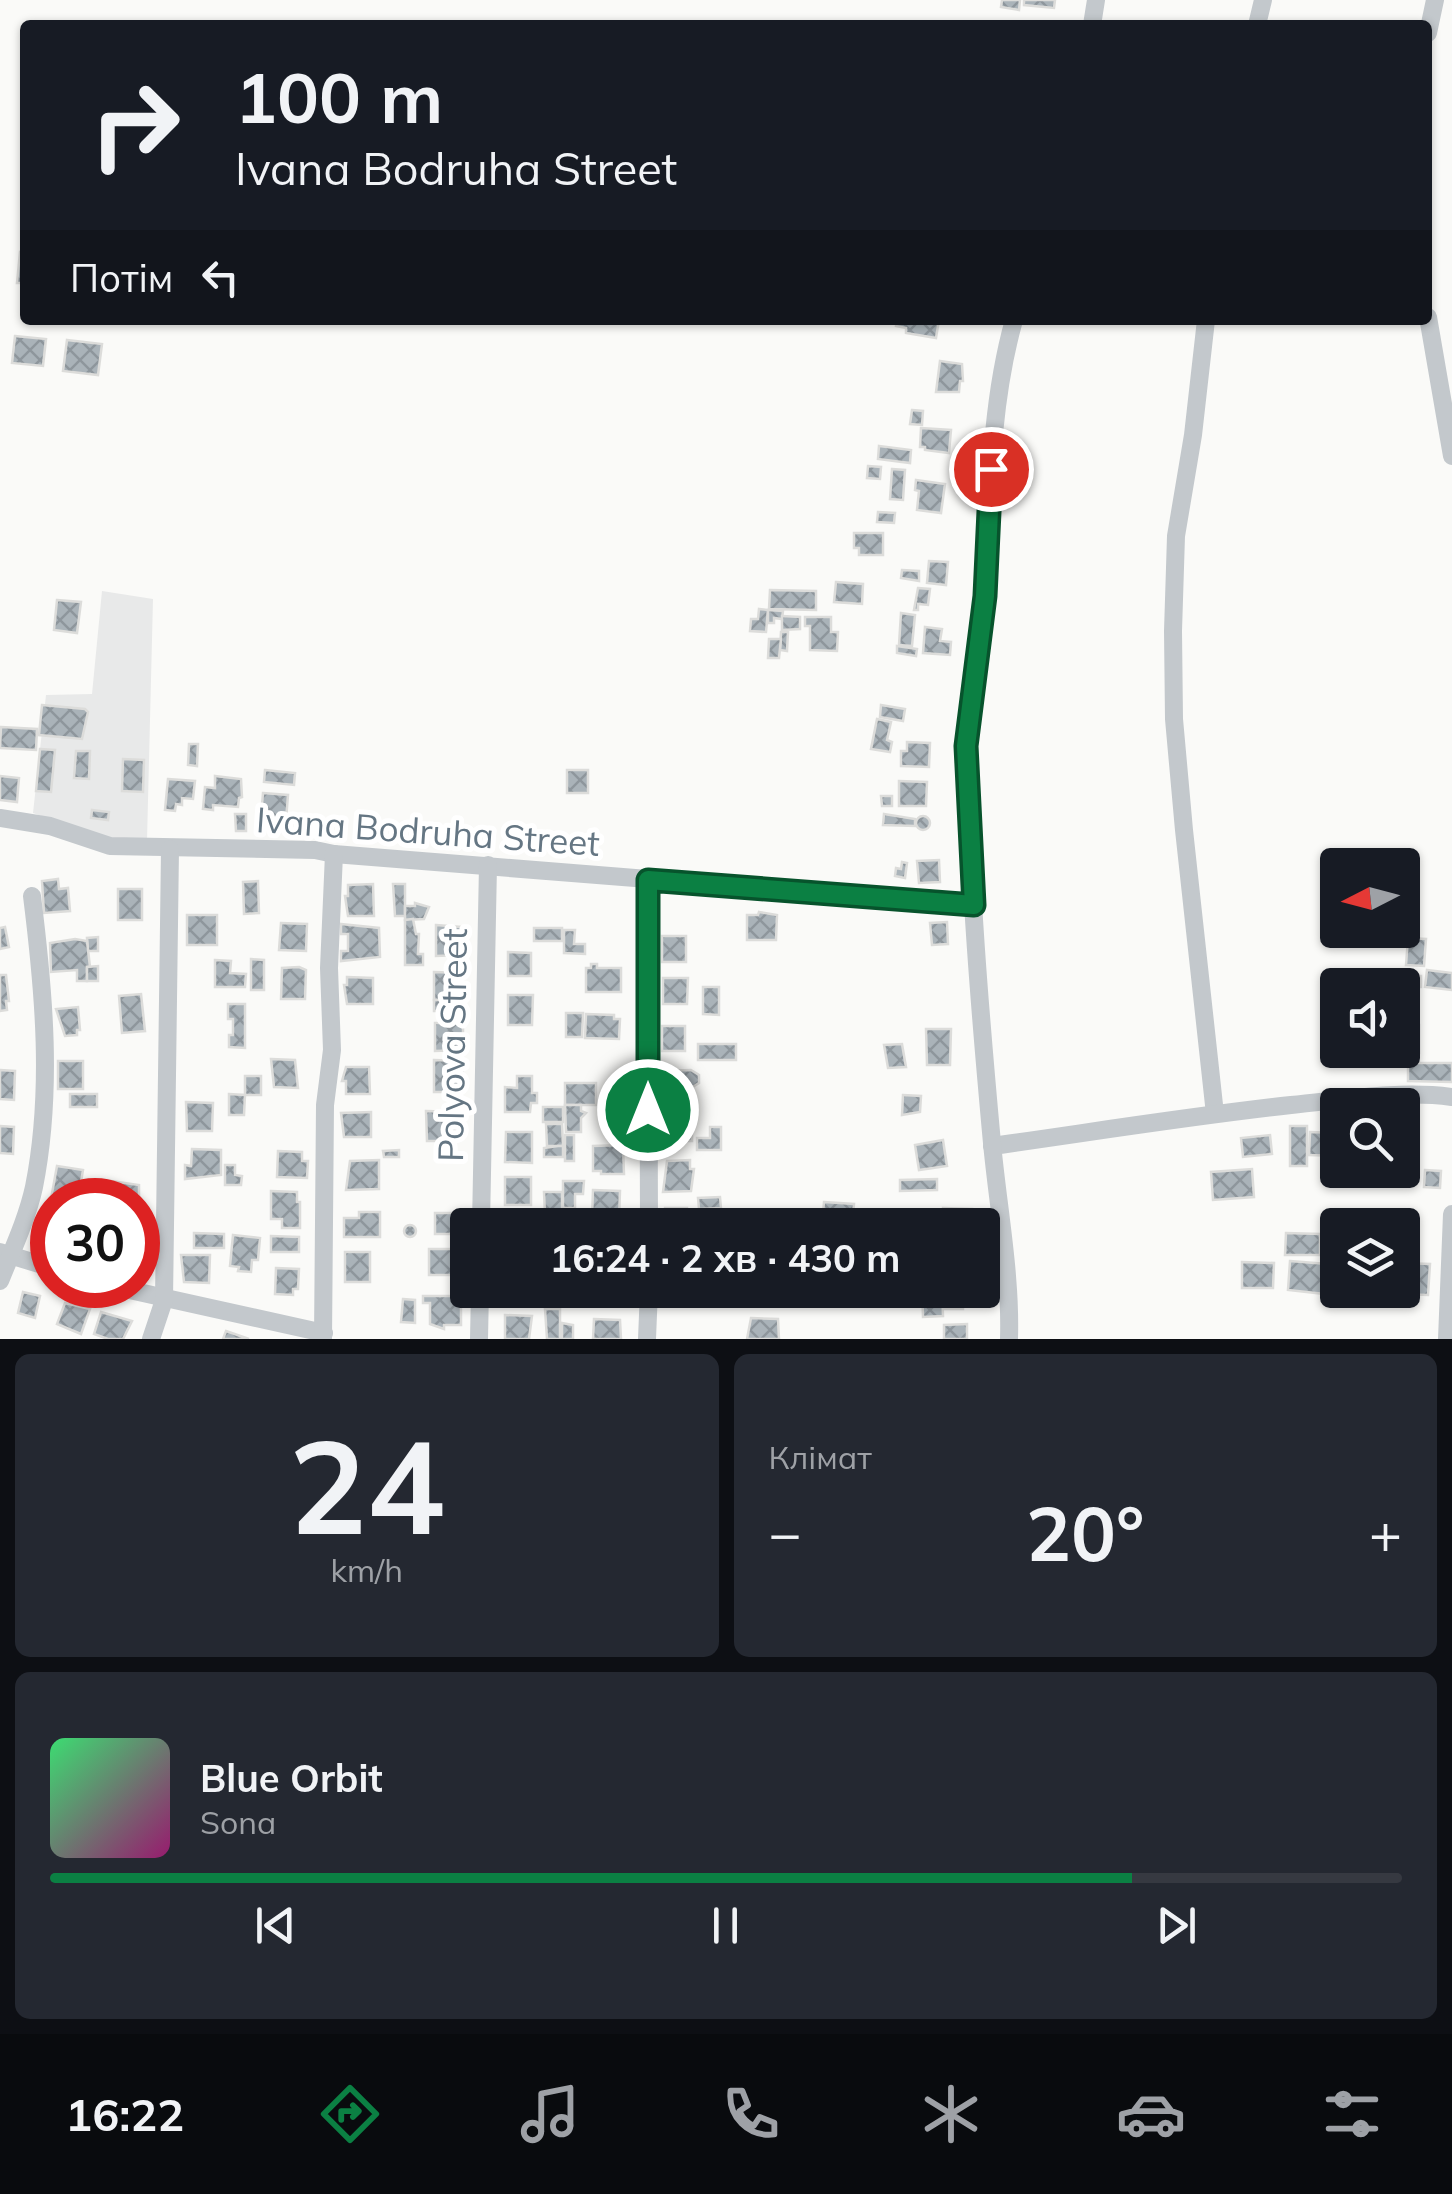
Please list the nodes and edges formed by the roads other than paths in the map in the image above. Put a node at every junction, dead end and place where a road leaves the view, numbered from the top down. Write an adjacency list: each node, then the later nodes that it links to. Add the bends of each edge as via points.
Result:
1 (1013, 325): 12 (street, via 991,469 985,596 967,736)
2 (1205, 325): 14 (street, via 1176,536 1173,631 1174,719)
3 (1430, 325): 4 (street)
4 (1447, 401): 5 (street)
5 (1452, 456)
6 (0, 818): 7 (street, Ivana Bodruha Street, via 102,844)
7 (170, 849): 8 (street, Ivana Bodruha Street); 23 (street)
8 (334, 854): 9 (street, Ivana Bodruha Street); 26 (street)
9 (488, 866): 10 (street, Ivana Bodruha Street); 16 (street, Polyova Street)
10 (648, 880): 12 (street, Ivana Bodruha Street); 17 (street)
11 (32, 896): 19 (street, via 44,999 43,1124 33,1190)
12 (974, 905): 15 (street)
13 (1452, 1096): 14 (street, via 1380,1096)
14 (1214, 1114): 15 (street)
15 (992, 1146): 30 (street)
16 (481, 1208)
17 (648, 1208)
18 (1452, 1214): 31 (street)
19 (5, 1253): 20 (street); 21 (street)
20 (30, 1261)
21 (0, 1281)
22 (160, 1299): 23 (street)
23 (164, 1300): 26 (street); 27 (street)
24 (480, 1308): 28 (street)
25 (648, 1308): 29 (street)
26 (324, 1336)
27 (151, 1339)
28 (479, 1339)
29 (647, 1339)
30 (1009, 1339)
31 (1446, 1339)

